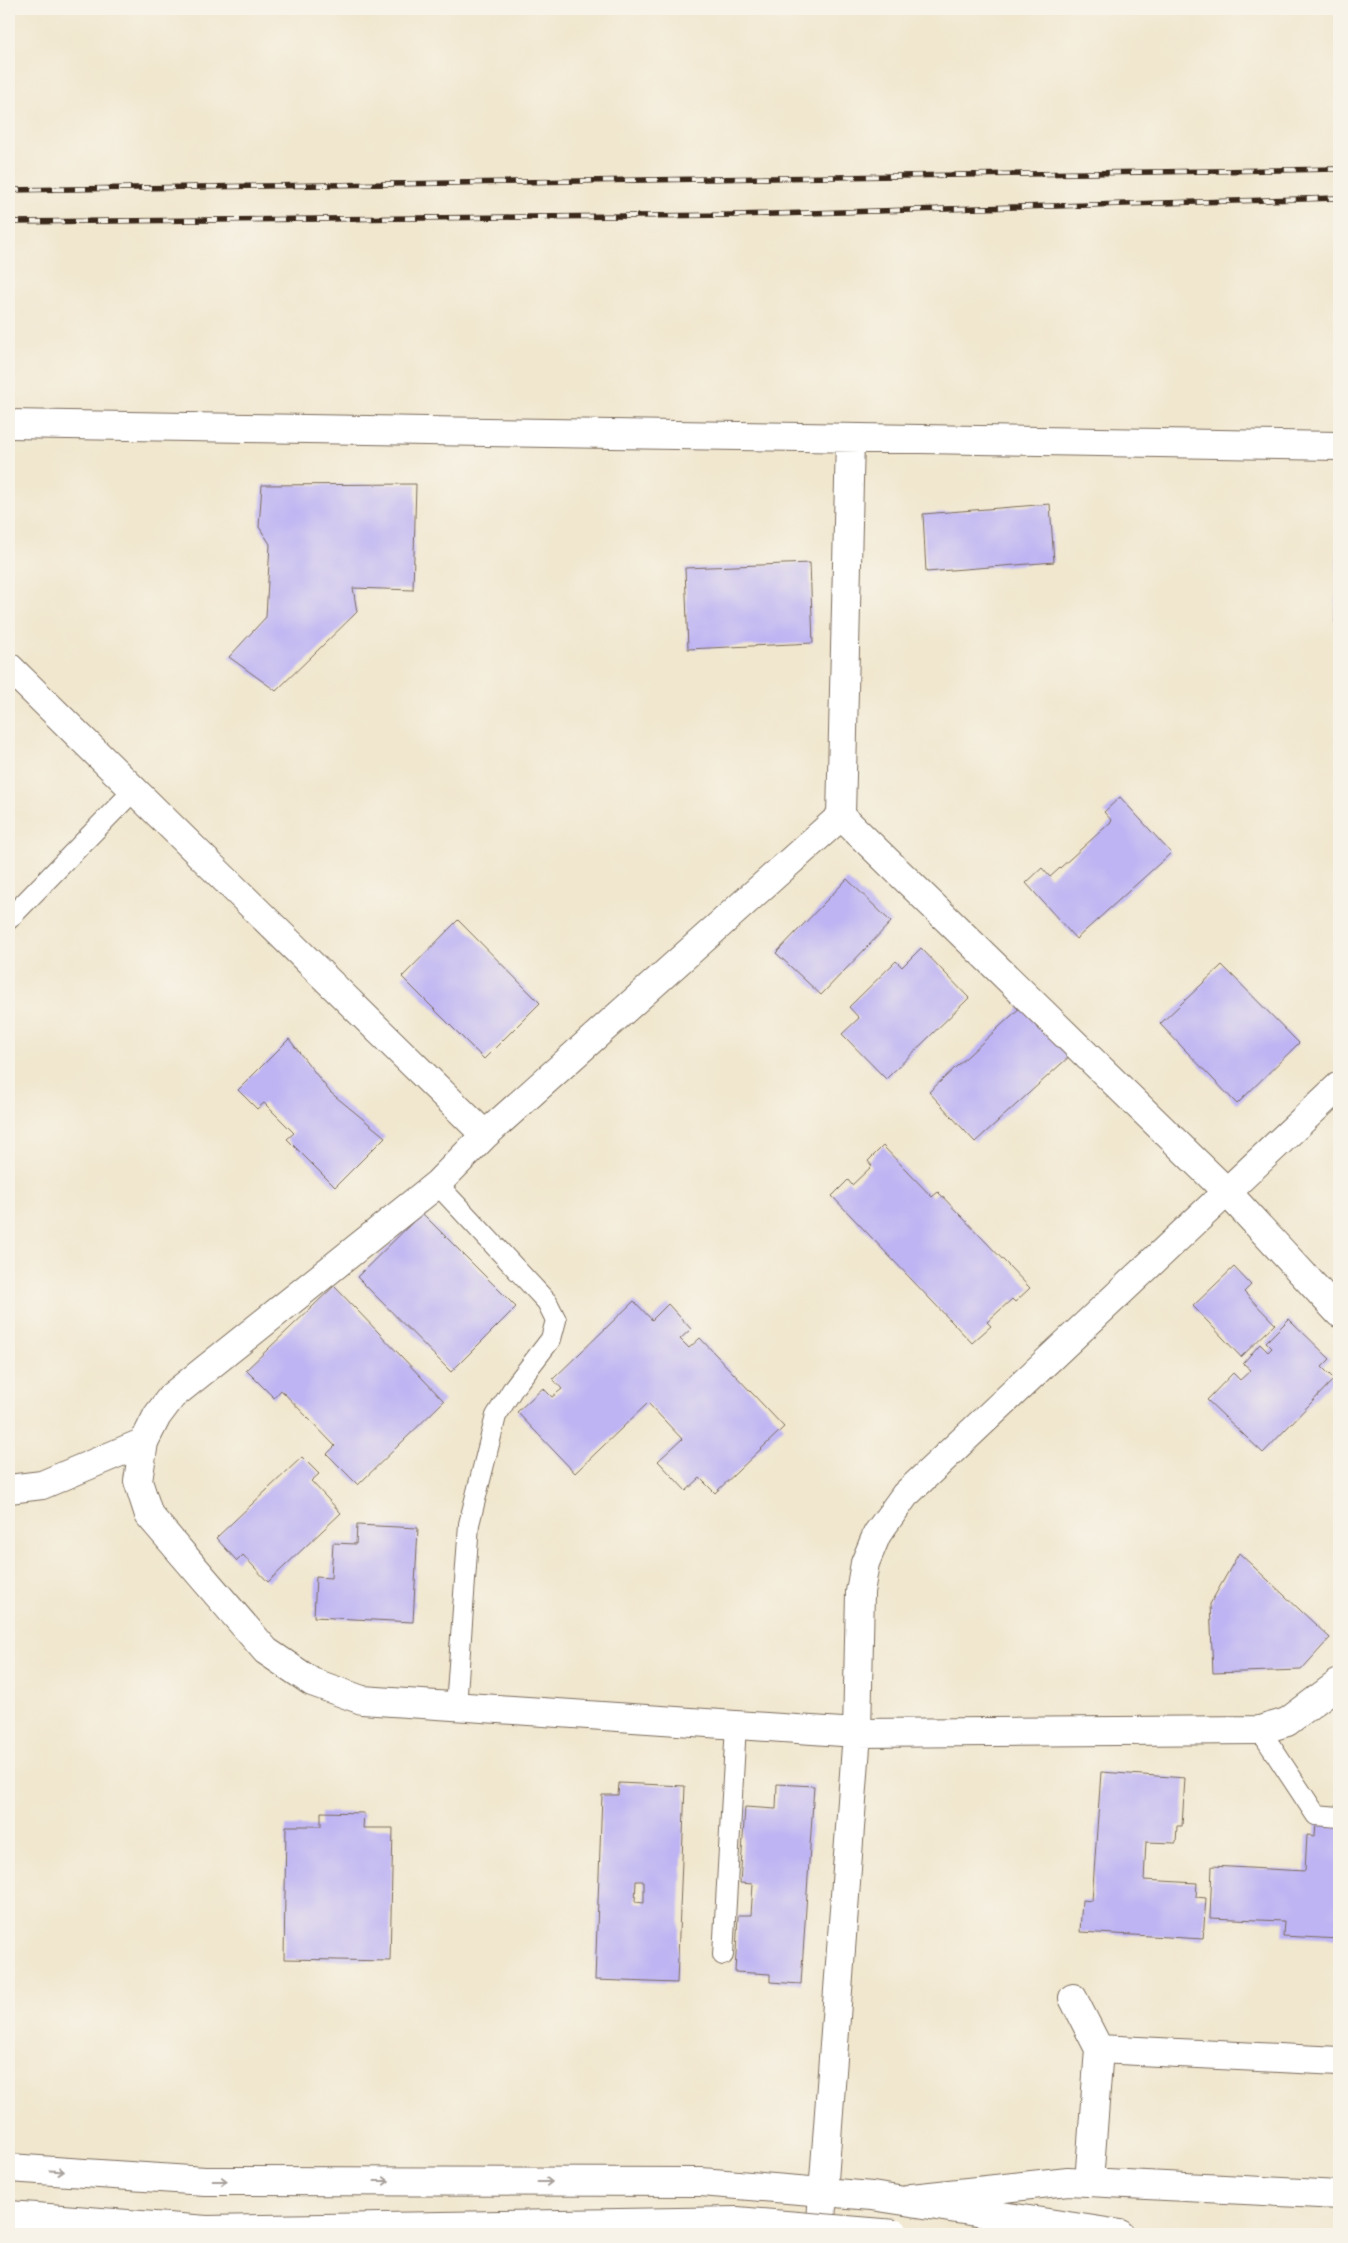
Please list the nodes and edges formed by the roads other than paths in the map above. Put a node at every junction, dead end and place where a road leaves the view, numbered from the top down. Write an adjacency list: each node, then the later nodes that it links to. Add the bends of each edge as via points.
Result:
1 (9, 424): 2 (main road)
2 (850, 439): 3 (main road); 6 (main road)
3 (1339, 446)
4 (9, 667): 5 (main road)
5 (134, 790): 7 (lane); 9 (main road)
6 (841, 816): 9 (main road); 11 (main road)
7 (9, 919)
8 (1339, 1086): 11 (main road)
9 (486, 1135): 10 (main road)
10 (437, 1184): 13 (main road, via 172,1396); 16 (lane, via 547,1302 556,1320 552,1339 496,1416 469,1524)
11 (1227, 1192): 12 (main road); 19 (main road, via 905,1495 877,1534 865,1563 860,1592)
12 (1339, 1313)
13 (144, 1442): 14 (main road, via 42,1485); 16 (main road, via 138,1481 149,1515 266,1651 312,1682 362,1700)
14 (9, 1489)
15 (1339, 1683): 18 (main road, via 1287,1722)
16 (456, 1707): 17 (main road)
17 (736, 1725): 19 (main road); 21 (lane)
18 (1260, 1730): 19 (main road); 20 (lane, via 1316,1814)
19 (857, 1733): 27 (main road)
20 (1339, 1817)
21 (723, 1955)
22 (1073, 1998): 23 (main road)
23 (1099, 2049): 24 (main road); 26 (main road)
24 (1339, 2061)
25 (9, 2168): 27 (main road, one-way to 27, via 205,2181 701,2182)
26 (1089, 2182): 28 (main road); 29 (main road, via 1068,2181)
27 (824, 2192): 29 (main road); 31 (main road)
28 (1339, 2196)
29 (899, 2200): 33 (main road)
30 (9, 2215): 32 (main road, bridge, via 207,2230 737,2221)
31 (820, 2234)
32 (895, 2234)
33 (1120, 2234)

